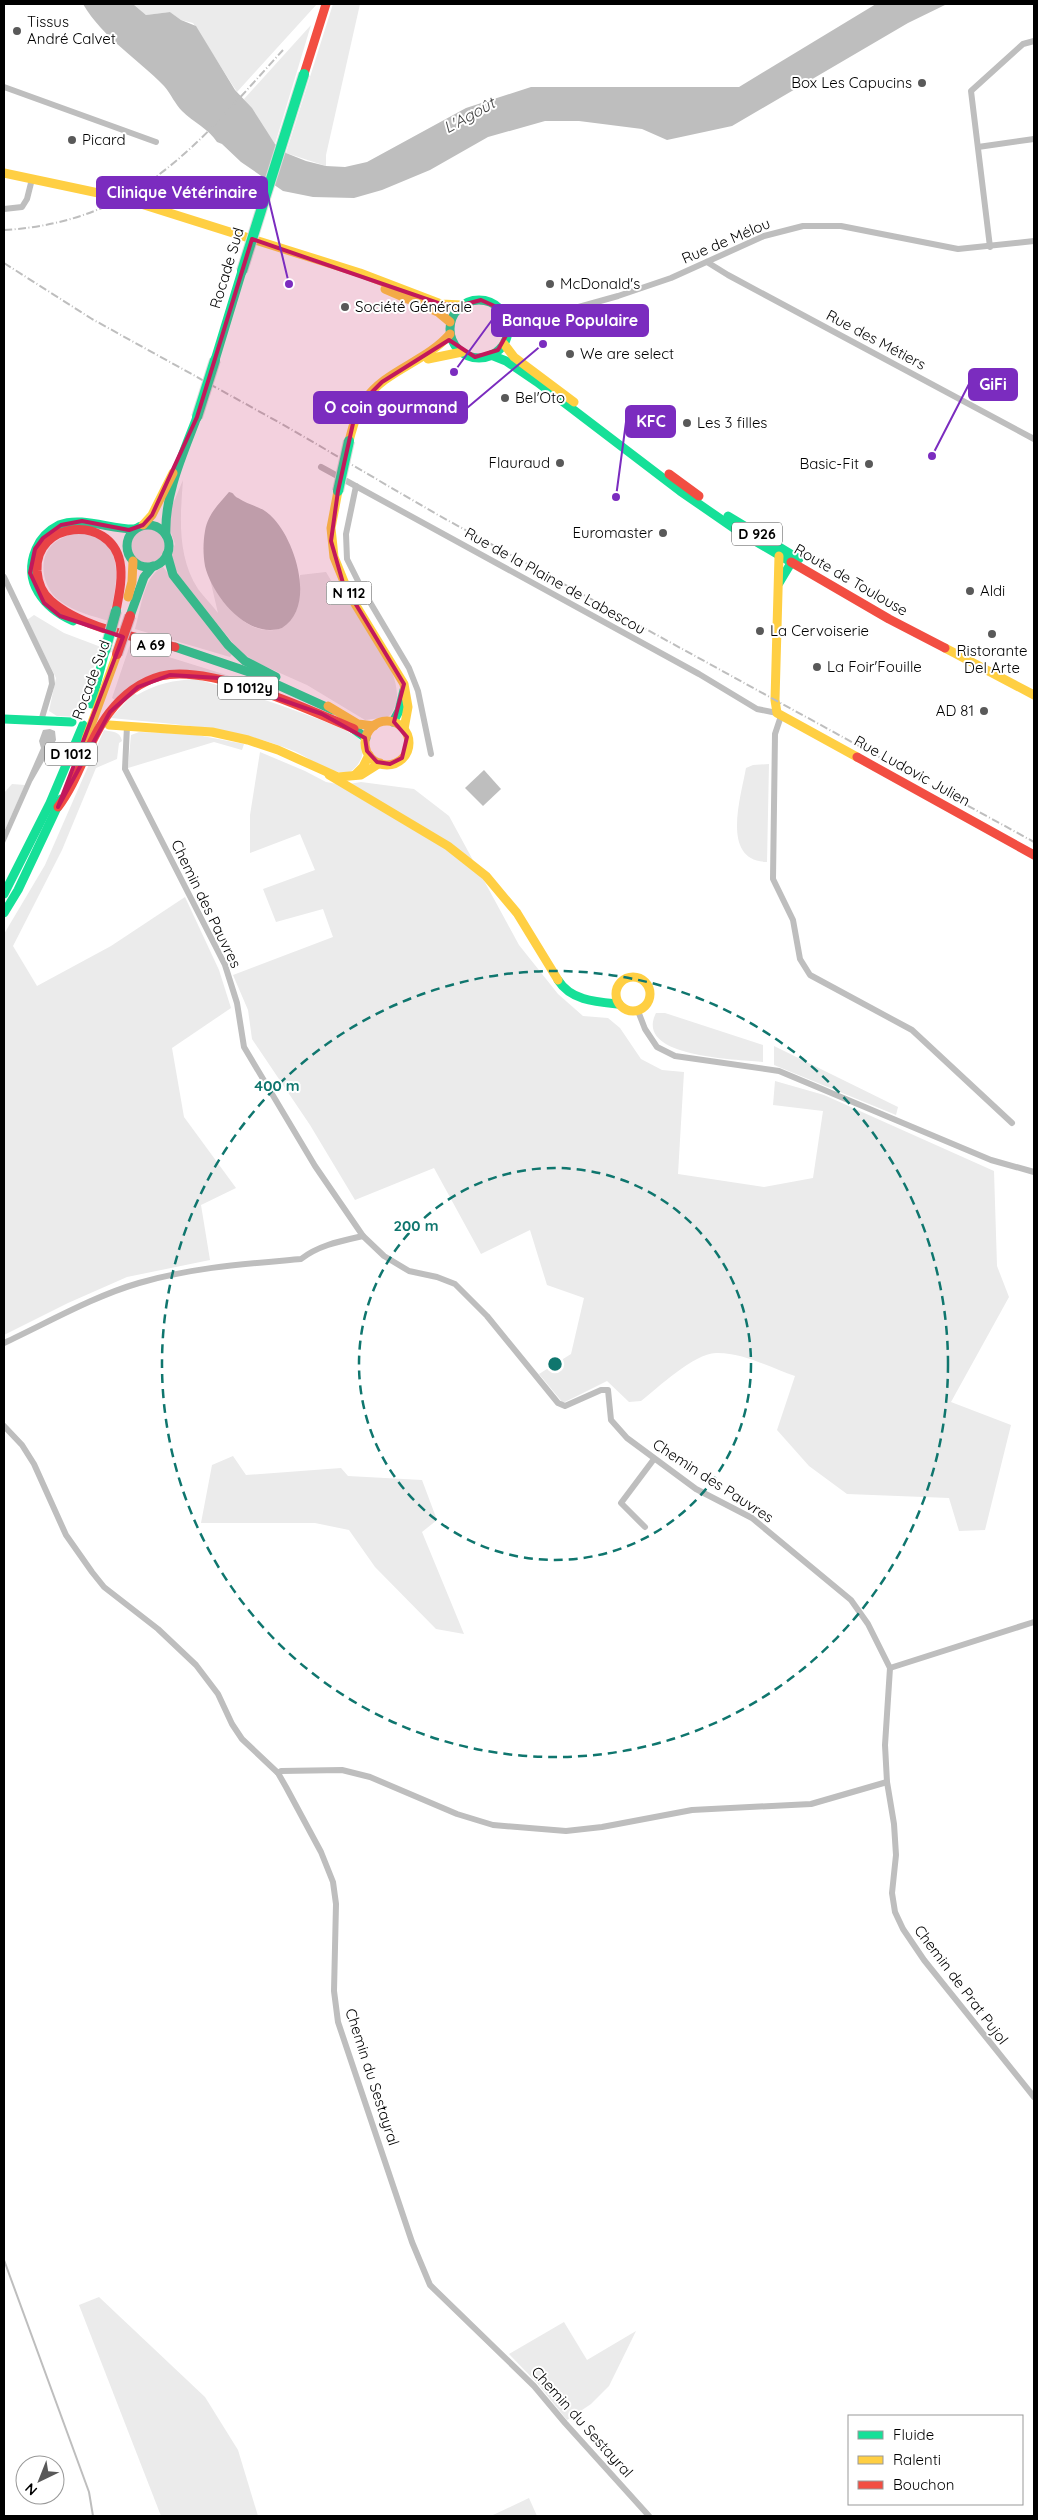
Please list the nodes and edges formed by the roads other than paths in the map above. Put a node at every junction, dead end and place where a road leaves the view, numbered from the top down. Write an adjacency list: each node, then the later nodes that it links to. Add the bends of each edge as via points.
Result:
1 (326, 4): 25 (main road, Rocade Sud, bridge)
2 (1034, 42): 6 (street, via 1023,44 972,91)
3 (4, 88): 5 (street)
4 (1034, 139): 6 (street)
5 (156, 142)
6 (978, 147): 11 (street)
7 (4, 173): 8 (main road)
8 (32, 178): 9 (street, via 22,207); 13 (main road, via 122,198)
9 (4, 209)
10 (1034, 241): 11 (street, Rue de Mélou)
11 (990, 247): 12 (street, Rue de Mélou, via 946,248 840,226 814,225 764,236)
12 (707, 262): 15 (street, Rue de Mélou, via 662,281); 24 (street, Rue des Métiers)
13 (329, 264): 14 (main road, via 441,304); 17 (main road, via 438,312)
14 (462, 305): 16 (main road, via 474,300 486,301); 17 (main road)
15 (579, 307): 16 (street, Rue de Mélou); 18 (street, Rue de Mélou, via 521,323)
16 (504, 314): 18 (main road)
17 (450, 322): 19 (main road)
18 (508, 332): 20 (main road)
19 (450, 334): 21 (main road); 23 (main road, N 112, via 443,345)
20 (504, 344): 22 (main road); 40 (main road, D 926, via 514,358 737,522 892,614)
21 (462, 352): 22 (main road, D 926, via 474,357); 23 (main road, N 112)
22 (491, 355): 31 (main road, Route de Toulouse / D 926, via 537,382 680,491)
23 (422, 360): 39 (main road, N 112, bridge, via 382,382 364,400 354,419 331,541 343,582)
24 (1034, 439)
25 (183, 454): 28 (main road, Rocade Sud, via 152,515); 29 (main road, Rocade Sud, via 165,517)
26 (321, 467): 27 (street, Rue de la Plaine de Labescou)
27 (356, 486): 43 (street, Rue de la Plaine de Labescou, via 757,708); 54 (street, via 346,534 347,559 410,668)
28 (139, 527): 29 (main road, via 158,527); 32 (main road, via 130,534 127,548); 51 (main road, A 69, via 120,529 82,521 52,529 35,549 30,573 44,603 60,616 94,629 267,682 329,712)
29 (166, 535): 30 (main road, via 169,541)
30 (167, 554): 34 (main road, via 164,560); 42 (main road, via 173,575 236,653 253,666)
31 (779, 556): 33 (main road, Route de Toulouse / D 926); 36 (main road)
32 (133, 560): 34 (main road, via 139,565); 37 (main road, Rocade Sud / D 1012, via 132,582)
33 (791, 563): 36 (main road); 41 (main road, Route de Toulouse / D 926)
34 (153, 566): 37 (main road, Rocade Sud / D 1012)
35 (4, 577): 45 (street, via 51,675 52,684)
36 (777, 585): 43 (main road, via 775,700)
37 (123, 614): 38 (main road, Rocade Sud / D 1012); 42 (main road, A 69, via 121,565 106,538 88,528 77,528 66,529 49,540 39,557 37,576 46,596 64,610 90,622 196,652 267,677)
38 (110, 652): 59 (main road, Rocade Sud / D 1012, via 77,763); 61 (main road, Rocade Sud / D 1012, via 50,803)
39 (404, 684): 47 (main road, via 399,711); 52 (main road, N 112, via 409,698)
40 (1034, 688)
41 (1034, 695)
42 (333, 710): 50 (main road, via 358,724)
43 (779, 715): 60 (main road, Rue Ludovic Julien); 65 (street, via 775,734 773,879 793,920 800,959 810,975 912,1030)
44 (4, 719): 45 (main road)
45 (41, 721): 46 (main road)
46 (72, 722)
47 (393, 722): 50 (main road); 52 (main road)
48 (109, 725): 49 (main road)
49 (127, 726): 57 (main road, via 212,732 248,740 278,750); 67 (street, Chemin des Pauvres, via 125,769 225,965 237,1003 244,1047 315,1166)
50 (374, 726): 53 (main road)
51 (354, 729): 53 (main road); 59 (main road, D 1012y, via 322,714 219,678 195,674 170,675 138,687 110,712 66,798)
52 (404, 730): 56 (main road, via 408,741 404,756 393,764)
53 (366, 738): 55 (main road)
54 (432, 754)
55 (369, 755): 56 (main road); 58 (main road)
56 (380, 764): 58 (main road)
57 (328, 774): 58 (main road); 63 (main road, via 448,846 486,876 517,912 563,988 576,996 599,1002)
58 (354, 776)
59 (58, 807): 62 (main road, Rocade Sud)
60 (1034, 855)
61 (4, 894)
62 (4, 912)
63 (618, 1000): 64 (main road, via 626,1009); 64 (main road, via 618,986 625,979 643,980 650,998)
64 (638, 1011): 66 (street, via 657,1047 675,1056 779,1071 991,1160)
65 (1012, 1123)
66 (1034, 1172)
67 (363, 1236): 68 (street, via 331,1243 301,1259 208,1267 138,1284); 70 (street, Chemin des Pauvres, via 384,1256 409,1271 455,1284 487,1316 558,1403 565,1406 608,1390 613,1424)
68 (4, 1343)
69 (4, 1426): 74 (street, Chemin du Sestayral, via 34,1464 66,1535 92,1572 104,1587 158,1629 191,1660 218,1694 242,1739)
70 (654, 1459): 71 (street, via 621,1503); 73 (street, Chemin des Pauvres, via 696,1489 752,1518 824,1576 851,1600 868,1624)
71 (645, 1527)
72 (1034, 1622): 73 (street)
73 (890, 1668): 75 (street, Chemin de Prat Pujol, via 885,1745)
74 (278, 1773): 75 (street, via 342,1770 493,1825 566,1831 692,1810 811,1804); 77 (street, Chemin du Sestayral, via 330,1869 336,1904 334,1991 338,2022 412,2242 430,2285 534,2386)
75 (887, 1782): 76 (street, Chemin de Prat Pujol, via 896,1855 892,1898 898,1920 924,1960)
76 (1034, 2097)
77 (649, 2516)

